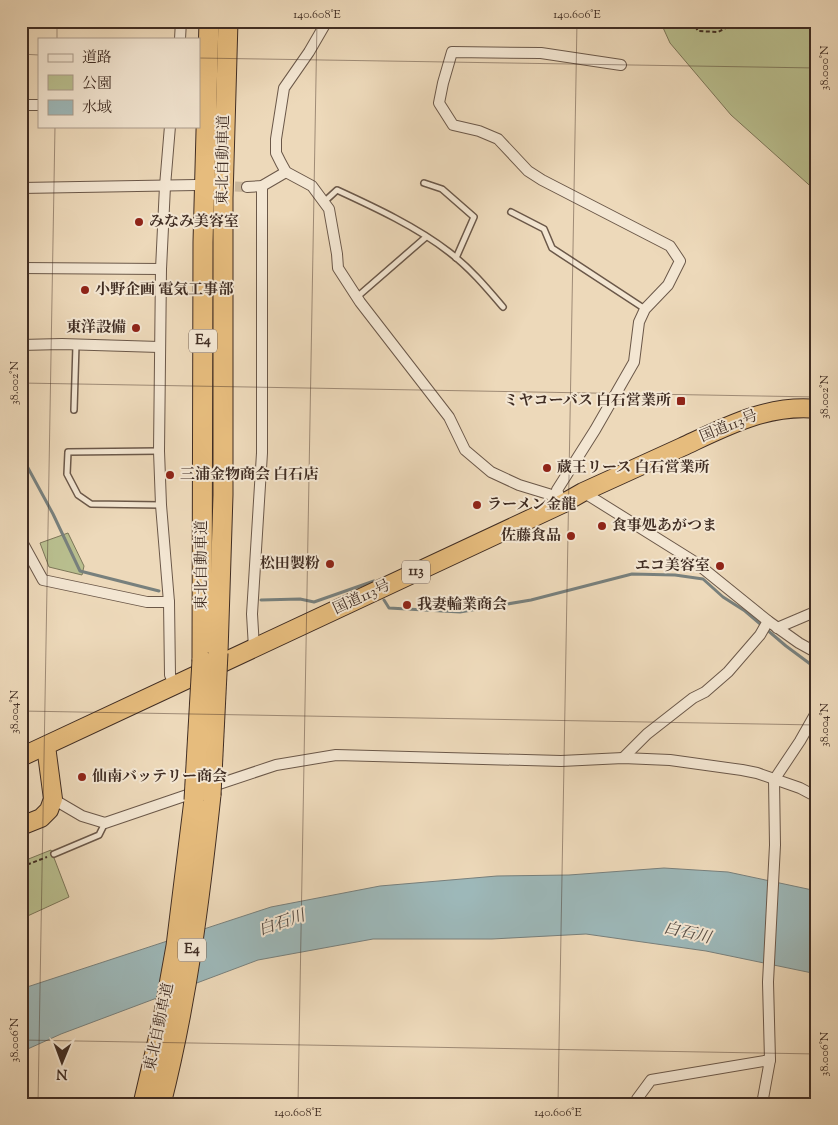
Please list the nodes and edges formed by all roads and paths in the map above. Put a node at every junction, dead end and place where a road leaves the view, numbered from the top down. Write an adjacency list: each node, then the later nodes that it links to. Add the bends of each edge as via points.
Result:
1 (181, 21): 7 (street)
2 (209, 21): 44 (highway, 東北自動車道 / E4, via 203,242)
3 (228, 21): 44 (highway, 東北自動車道 / E4, via 223,198 223,495)
4 (327, 21): 12 (street, via 284,88 276,153)
5 (692, 21): 6 (path, via 698,31 718,32)
6 (740, 21)
7 (180, 38)
8 (621, 65): 27 (street, via 541,53 452,52 439,103 453,125 498,139 528,171 542,180 670,246 680,261 668,285)
9 (21, 105): 10 (street)
10 (38, 105)
11 (170, 128): 15 (street)
12 (286, 172): 16 (street); 19 (street, via 312,186)
13 (424, 183): 22 (lane, via 442,189 474,217)
14 (196, 185): 15 (street)
15 (164, 186): 18 (street); 24 (street)
16 (262, 186): 17 (street); 42 (street, via 262,453 252,614)
17 (247, 187)
18 (21, 188)
19 (324, 203): 21 (lane, via 338,190); 25 (street, via 329,209 338,268)
20 (511, 212): 27 (lane, via 544,229 552,248)
21 (426, 237): 22 (lane); 25 (lane)
22 (456, 258): 26 (lane)
23 (21, 268): 24 (street)
24 (161, 269): 30 (street)
25 (357, 298): 35 (street, via 448,417 465,450 491,472 555,496)
26 (504, 307)
27 (646, 309): 35 (street, via 639,322 634,362 557,490)
28 (21, 345): 29 (street)
29 (76, 345): 30 (street); 32 (lane)
30 (159, 347): 33 (street)
31 (817, 409): 34 (highway, 国道113号 / 113, via 800,407 744,419)
32 (74, 410)
33 (159, 450): 36 (street); 36 (lane, via 68,452 67,474 78,495 91,504)
34 (583, 492): 35 (highway, 国道113号 / 113); 40 (street, via 695,562)
35 (562, 504): 42 (highway, 国道113号 / 113)
36 (161, 505): 38 (street)
37 (22, 546): 38 (street, via 43,580 147,602)
38 (169, 602): 45 (street, via 170,675)
39 (817, 611): 41 (street)
40 (765, 627): 41 (street); 49 (street, via 728,672 706,692 692,698 646,734)
41 (777, 628): 43 (street)
42 (254, 648): 45 (highway, 国道113号 / 113)
43 (817, 653)
44 (210, 656): 58 (highway, 東北自動車道 / E4, bridge, via 182,903 163,1018); 59 (highway, 東北自動車道 / E4, bridge, via 211,795 203,875 180,1022)
45 (175, 686): 47 (highway, 国道113号 / 113)
46 (817, 711): 50 (street)
47 (46, 746): 48 (highway, 国道113号 / 113); 52 (highway)
48 (21, 757)
49 (623, 758): 50 (street, via 670,760 742,770); 53 (street, via 561,761 336,755 276,766)
50 (774, 780): 51 (street); 57 (street, via 768,982)
51 (817, 797)
52 (53, 799): 53 (street, via 92,821); 54 (highway, via 42,818)
53 (105, 823): 55 (lane, via 99,835)
54 (21, 826)
55 (54, 854): 56 (path)
56 (21, 867)
57 (770, 1060): 60 (street, via 651,1080); 61 (street)
58 (143, 1104)
59 (161, 1104)
60 (636, 1104)
61 (762, 1104)

